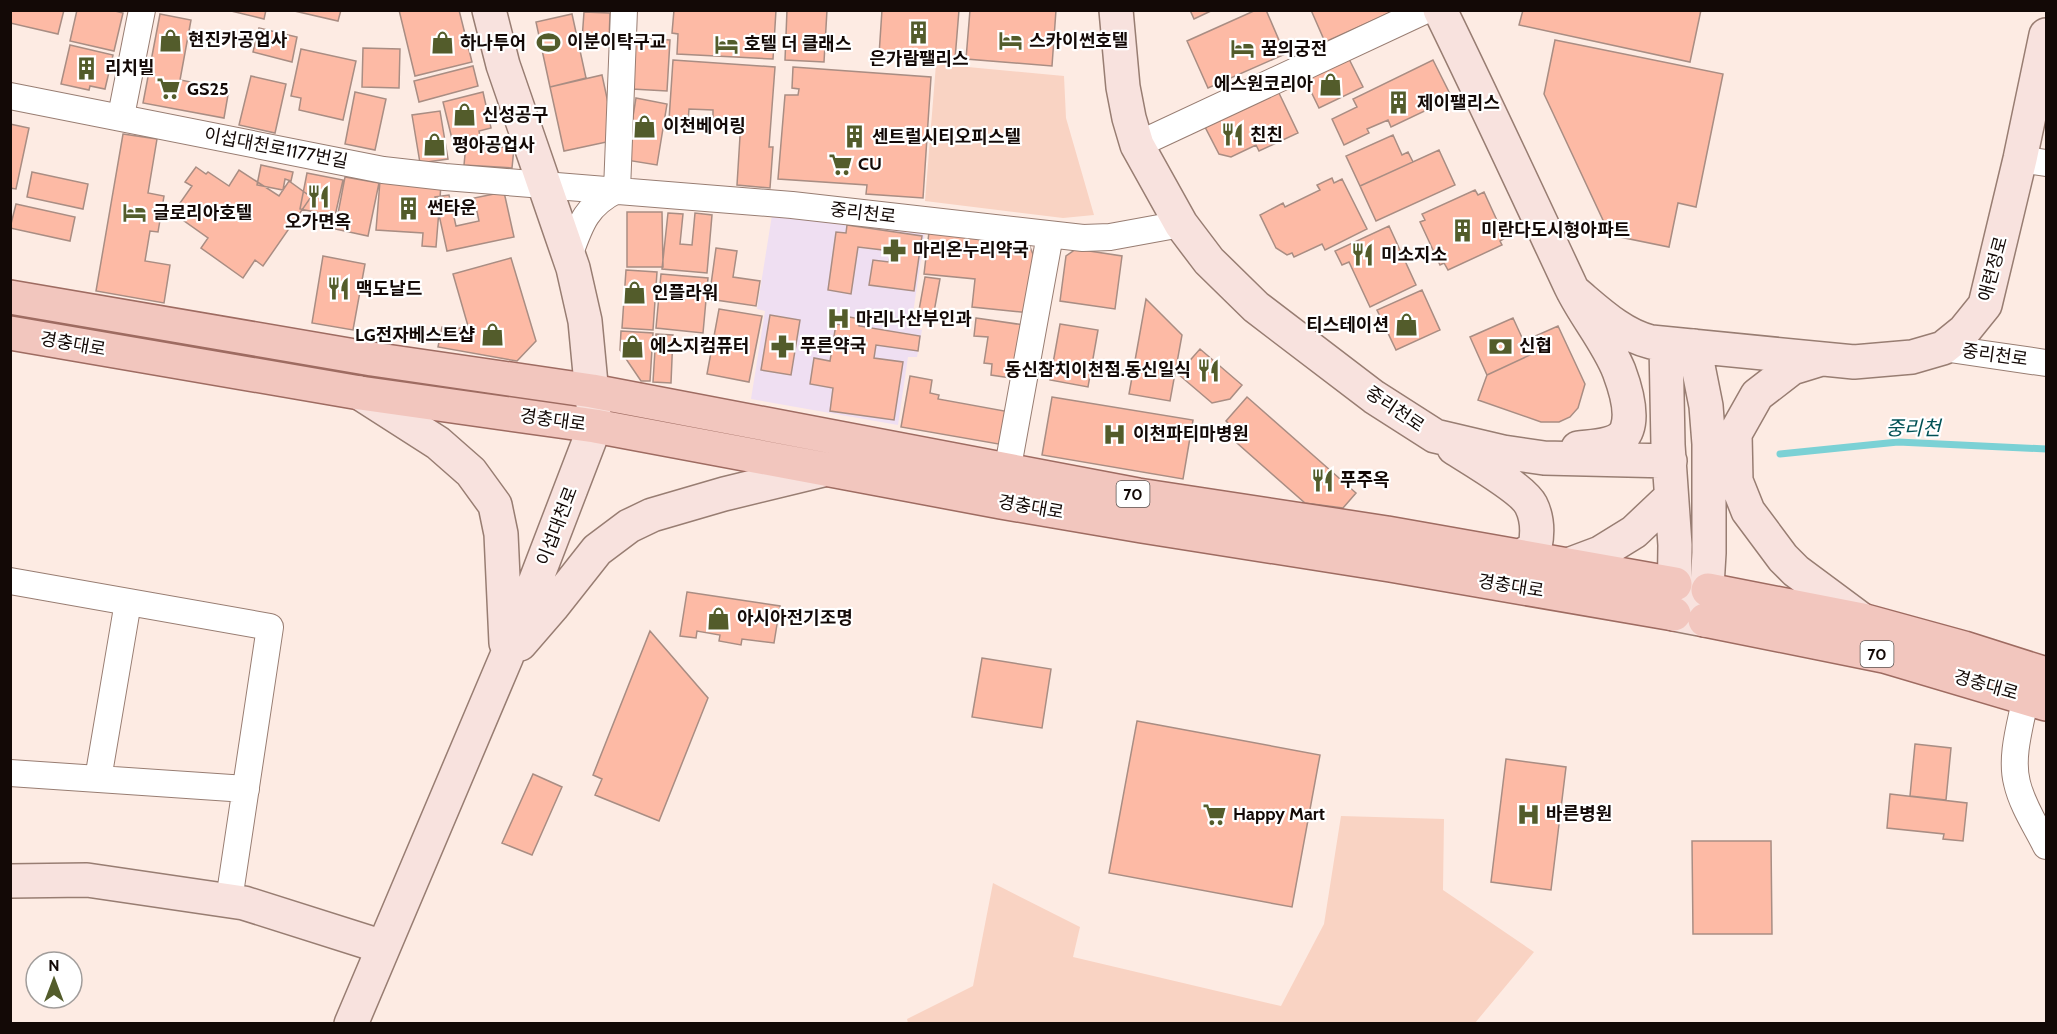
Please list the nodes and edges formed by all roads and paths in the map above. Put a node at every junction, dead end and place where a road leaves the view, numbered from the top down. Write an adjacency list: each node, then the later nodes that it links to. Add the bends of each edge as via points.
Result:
1 (142, 10): 9 (street)
2 (489, 10): 12 (street, 이섭대천로, via 503,65)
3 (624, 10): 13 (street)
4 (1116, 10): 10 (street, 중리천로, via 1123,87)
5 (1426, 10): 10 (street)
6 (1440, 10): 17 (street)
7 (2046, 35): 11 (street, 애련정로)
8 (10, 96): 9 (street, 이섭대천로1177번길)
9 (121, 116): 12 (street, 이섭대천로1177번길, via 383,170)
10 (1137, 145): 14 (street, 중리천로)
11 (2033, 161): 21 (street, 애련정로, via 1985,305 1964,331)
12 (544, 184): 13 (street, 중리천로); 16 (street, 이섭대천로)
13 (617, 190): 15 (street, 중리천로, via 792,205); 16 (street, via 595,203 585,215)
14 (1181, 224): 15 (street, 중리천로, via 1110,237); 28 (street, 중리천로, via 1209,261 1256,307 1374,397)
15 (1050, 235): 33 (street, 경충대로)
16 (569, 256): 25 (street, 이섭대천로, via 585,321)
17 (1573, 291): 20 (street, via 1610,322); 24 (street)
18 (10, 297): 25 (main road, 경충대로)
19 (10, 333): 26 (main road, 경충대로)
20 (1668, 344): 22 (street, 애련정로); 24 (street, via 1629,346 1624,353); 29 (street, via 1706,406); 31 (street)
21 (1943, 348): 22 (street, 애련정로, via 1912,357 1854,362); 23 (street, 중리천로)
22 (1820, 359): 34 (street, via 1792,368 1757,395 1736,434)
23 (2046, 363)
24 (1621, 376): 30 (street, via 1629,406 1623,435 1609,444 1573,448)
25 (592, 392): 27 (street, 이섭대천로); 33 (main road, 경충대로 / 70)
26 (360, 393): 27 (main road, 경충대로); 42 (street, via 438,443 471,472 495,505 502,544)
27 (595, 426): 32 (main road, 경충대로 / 70); 42 (street, 이섭대천로)
28 (1435, 436): 30 (street, 중리천로); 36 (street, via 1503,480 1530,503 1538,533 1535,547)
29 (1709, 451): 34 (street); 40 (street)
30 (1544, 458): 31 (street, 중리천로)
31 (1670, 461): 35 (street)
32 (827, 469): 40 (main road, 경충대로 / 70, via 1142,526 1390,565); 42 (street, via 724,494 652,515 629,526 597,550)
33 (1007, 472): 36 (main road, 경충대로 / 70)
34 (1736, 481): 41 (street, via 1748,511 1783,558)
35 (1671, 497): 37 (street, via 1634,532 1600,553); 40 (street)
36 (1520, 558): 37 (main road, 경충대로 / 70)
37 (1568, 565): 40 (main road, 경충대로 / 70)
38 (10, 581): 39 (street)
39 (128, 602): 45 (street); 46 (street, via 270,627)
40 (1690, 602): 41 (main road, 경충대로 / 70); 43 (main road, 경충대로 / 70, via 1884,656)
41 (1862, 620): 43 (main road, 경충대로 / 70, via 1964,648)
42 (507, 658): 50 (street, 이섭대천로)
43 (2040, 691): 47 (street, via 2015,760 2015,773 2028,812)
44 (10, 773): 45 (street)
45 (98, 779): 46 (street)
46 (246, 789): 49 (street)
47 (2046, 846)
48 (10, 881): 49 (street, via 87,880)
49 (229, 900): 50 (street)
50 (383, 947): 51 (street, 이섭대천로)
51 (351, 1023)

